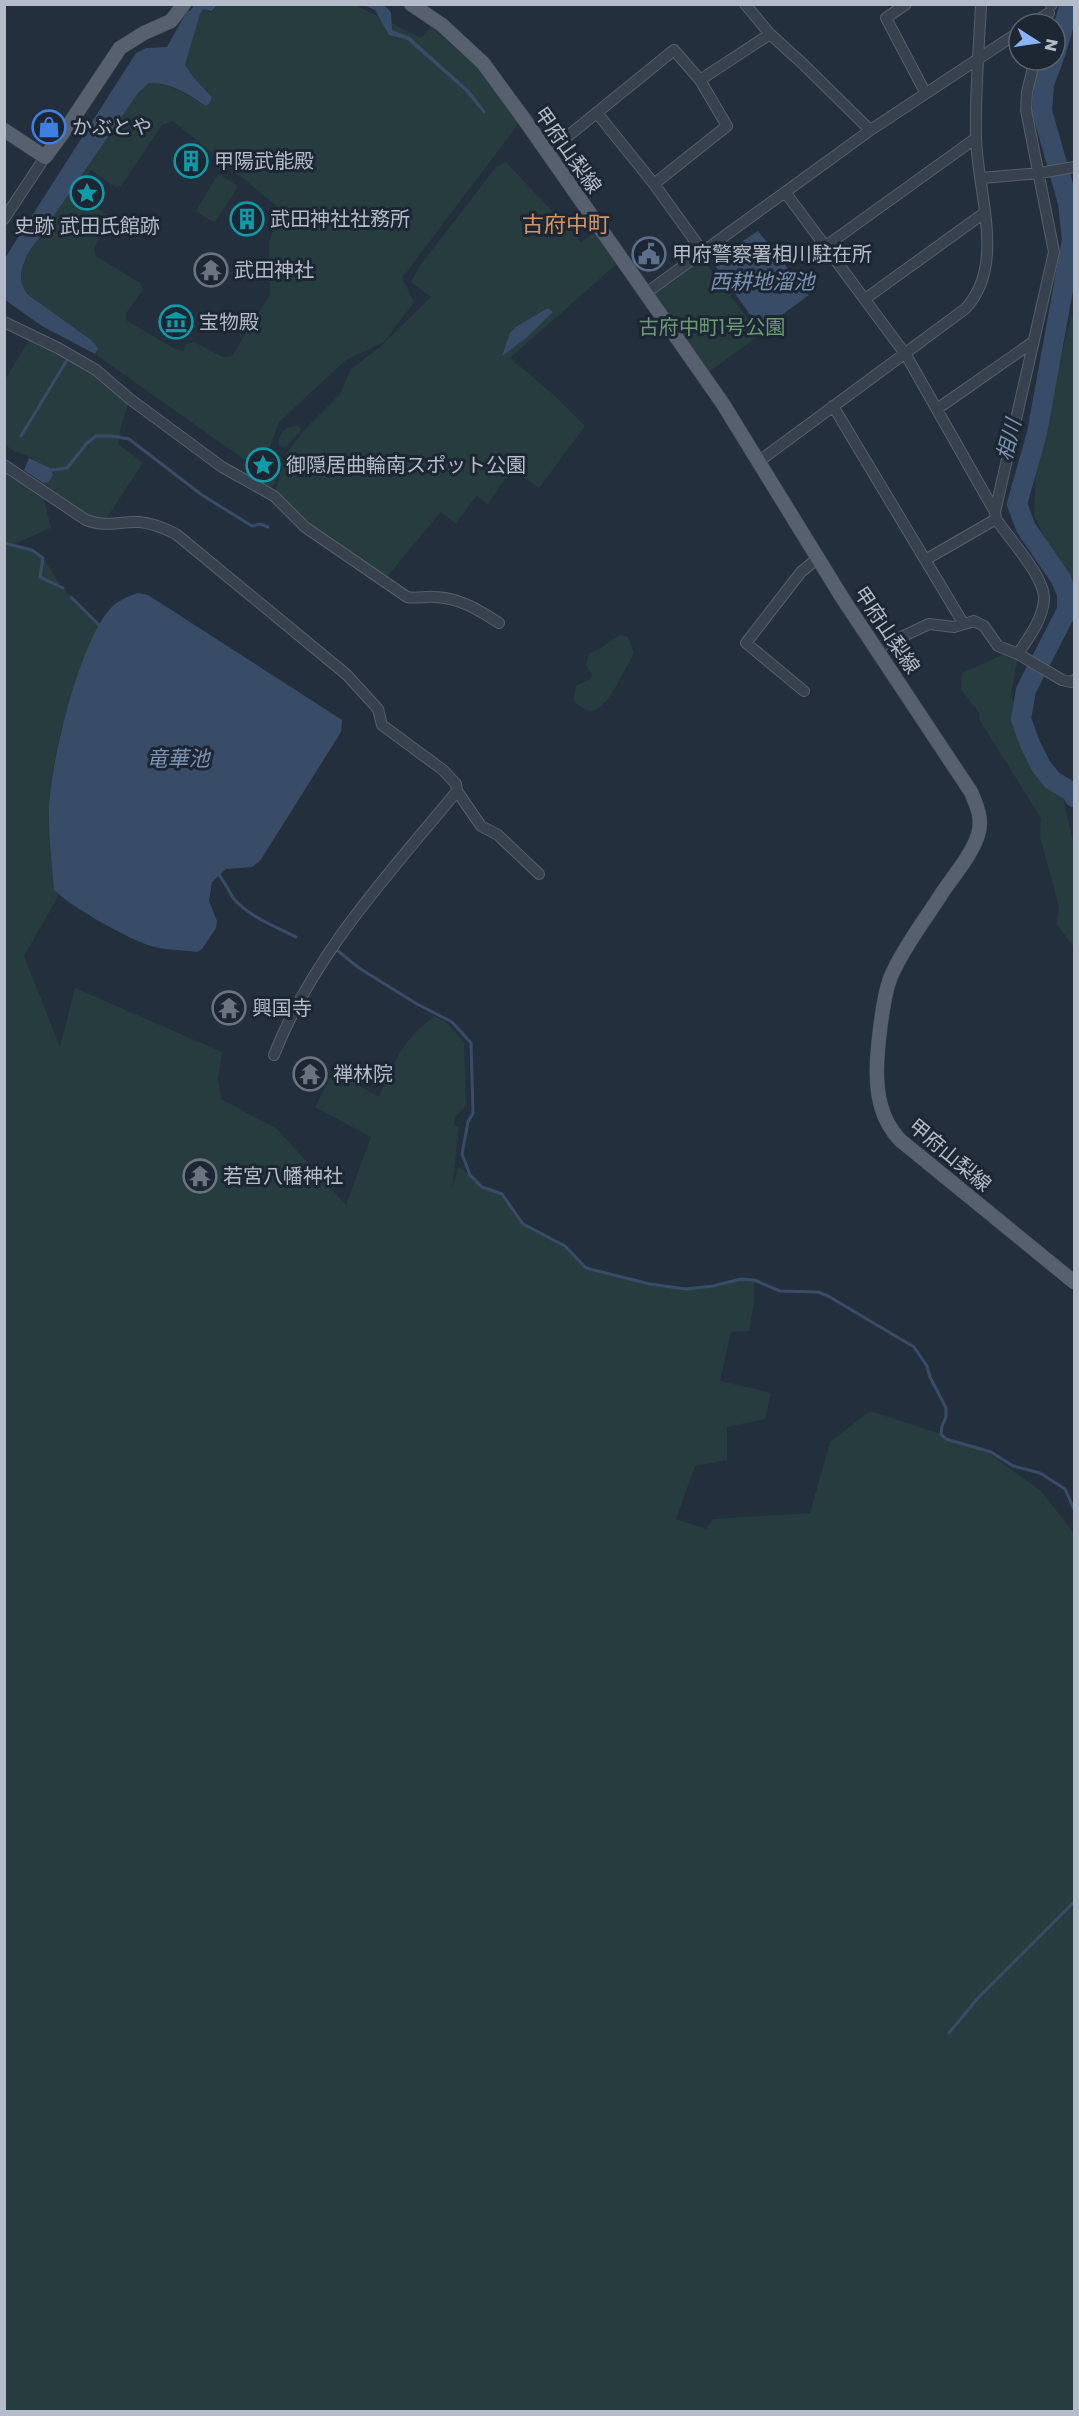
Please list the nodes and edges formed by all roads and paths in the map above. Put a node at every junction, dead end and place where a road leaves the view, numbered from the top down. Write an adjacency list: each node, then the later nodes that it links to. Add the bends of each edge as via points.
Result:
1 (184, 4): 17 (main road, via 171,21 120,48)
2 (411, 4): 16 (main road, 甲府山梨線, via 442,25 483,63)
3 (906, 4): 11 (street, via 886,18)
4 (981, 4): 8 (street)
5 (749, 6): 6 (street)
6 (770, 34): 10 (street); 14 (street)
7 (1007, 39): 8 (street)
8 (979, 56): 11 (street); 15 (street)
9 (1032, 72): 19 (street, via 1026,110)
10 (700, 80): 12 (street, via 674,50); 21 (street, via 727,126)
11 (926, 92): 14 (street)
12 (597, 113): 16 (street); 21 (street)
13 (4, 130): 17 (main road)
14 (870, 130): 22 (street)
15 (976, 138): 20 (street); 25 (street)
16 (547, 153): 27 (main road, 甲府山梨線)
17 (45, 157): 24 (street)
18 (1073, 167): 19 (street)
19 (1044, 172): 20 (street); 30 (street, via 1054,252)
20 (981, 178): 23 (street)
21 (654, 184): 26 (street)
22 (785, 192): 25 (street); 26 (street)
23 (984, 213): 28 (street); 31 (street, via 987,262 981,290 965,309)
24 (4, 219)
25 (826, 246): 28 (street)
26 (703, 252): 27 (street)
27 (646, 293): 34 (main road, 甲府山梨線)
28 (865, 299): 31 (street)
29 (4, 322): 39 (street, via 96,370 213,460 274,496 305,526 407,597 466,602)
30 (1033, 342): 33 (street); 36 (street)
31 (906, 355): 32 (street); 33 (street)
32 (833, 406): 34 (street); 38 (street)
33 (937, 409): 36 (street)
34 (758, 462): 37 (main road, 甲府山梨線)
35 (4, 465): 45 (street, via 86,520 102,525 139,522 176,534 346,675 378,709 382,725 442,770 456,784)
36 (995, 515): 38 (street); 42 (street, via 1043,590 1036,627)
37 (818, 558): 41 (main road, 甲府山梨線); 44 (street, via 801,572 746,643)
38 (925, 560): 40 (street)
39 (499, 623)
40 (963, 623): 41 (street, via 949,628 929,624); 42 (street, via 980,623 998,646)
41 (876, 649): 48 (main road, 甲府山梨線, via 971,792 981,820 969,854 890,977 877,1052 876,1089 882,1112 900,1140)
42 (1018, 654): 43 (street, via 1062,680)
43 (1074, 680)
44 (804, 692)
45 (457, 791): 46 (street, via 481,826 498,835); 47 (street, via 333,945 284,1029)
46 (539, 874)
47 (274, 1055)
48 (1074, 1282)

